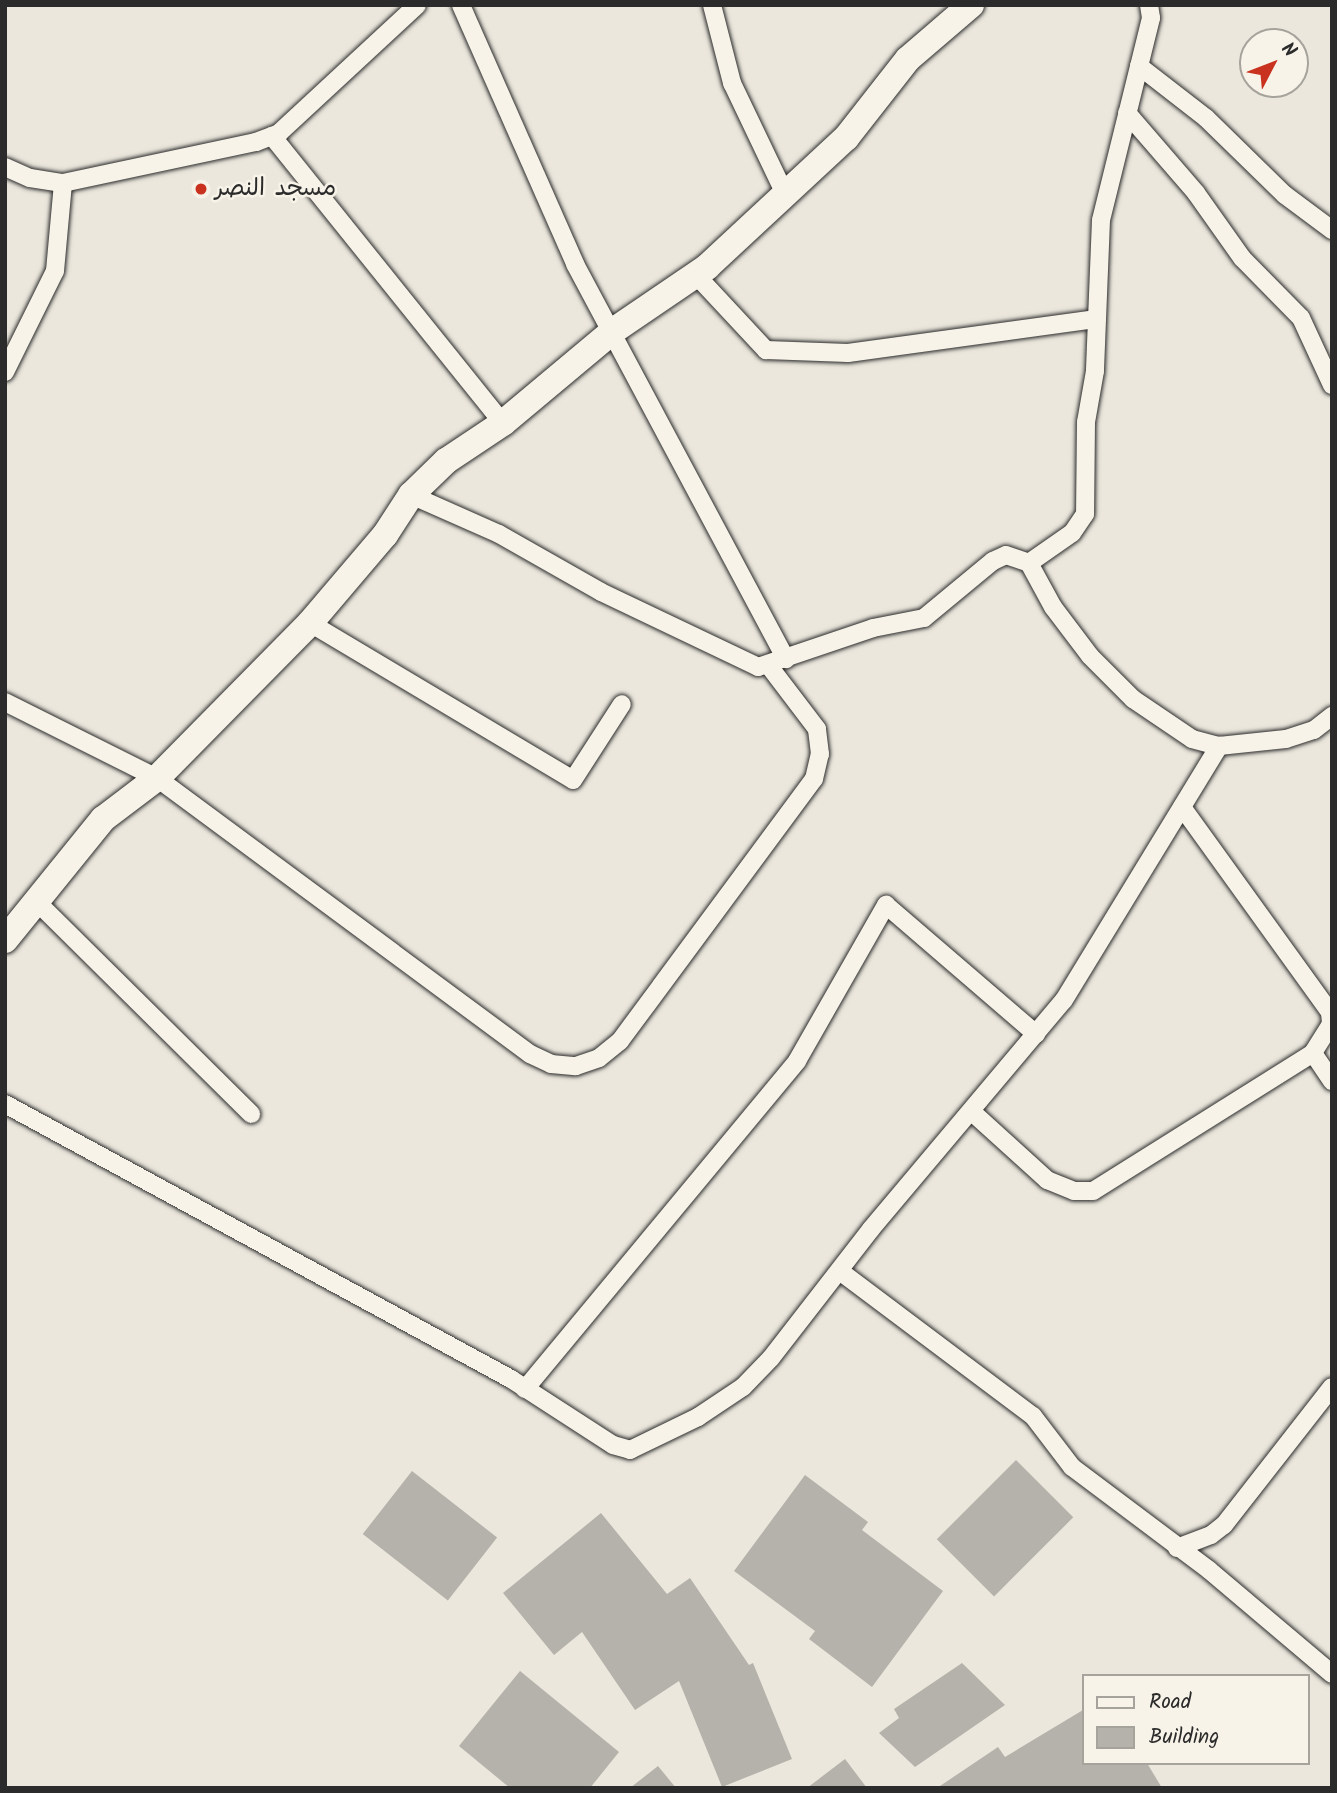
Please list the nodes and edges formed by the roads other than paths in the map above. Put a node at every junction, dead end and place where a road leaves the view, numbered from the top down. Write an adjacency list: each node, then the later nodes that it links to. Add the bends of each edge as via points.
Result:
1 (416, 5): 8 (street, via 289,126)
2 (461, 5): 15 (street, via 575,264)
3 (712, 5): 11 (street, via 732,83)
4 (971, 5): 11 (street, via 908,59 846,138)
5 (1149, 5): 6 (street, via 1151,18)
6 (1139, 66): 7 (street); 12 (street, via 1206,118 1285,195)
7 (1127, 113): 14 (street, via 1101,220); 17 (street, via 1196,193 1242,257 1301,318)
8 (272, 136): 10 (street); 18 (street)
9 (5, 167): 10 (street, via 30,178)
10 (63, 183): 16 (street, via 55,271)
11 (784, 192): 13 (street)
12 (1332, 230)
13 (695, 275): 14 (street, via 766,350 848,353); 15 (street)
14 (1097, 319): 20 (street, via 1086,422 1085,514 1072,533)
15 (612, 331): 18 (street); 22 (street)
16 (5, 372)
17 (1332, 385)
18 (503, 423): 19 (street, via 446,461)
19 (411, 495): 21 (street, via 385,535); 23 (street, via 499,534 601,592 750,665)
20 (1030, 563): 22 (street, via 1006,555 932,614 873,628); 27 (street, via 1070,632 1111,678 1179,732)
21 (310, 623): 25 (street, via 573,780); 28 (street)
22 (786, 659): 23 (street)
23 (769, 666): 28 (street, via 817,729 820,754 814,779 620,1041 599,1058 576,1066 551,1064 530,1054)
24 (5, 702): 28 (street)
25 (622, 704)
26 (1332, 716): 27 (street, via 1303,736)
27 (1219, 746): 29 (street)
28 (157, 778): 30 (street, via 103,819)
29 (1182, 807): 32 (street, via 1079,977); 33 (street, via 1330,1012 1331,1024)
30 (38, 903): 31 (street); 37 (street)
31 (5, 940)
32 (1036, 1034): 36 (street); 40 (street, via 886,905 797,1061)
33 (1313, 1053): 34 (street); 36 (street, via 1093,1191 1065,1189 1047,1180)
34 (1332, 1081)
35 (5, 1104): 40 (street)
36 (971, 1111): 38 (street, via 871,1229)
37 (251, 1114)
38 (841, 1272): 40 (street, via 743,1387 698,1418 643,1446 630,1450 613,1445); 41 (street, via 1033,1416 1072,1467)
39 (1332, 1387): 41 (street, via 1224,1525 1212,1535)
40 (525, 1389)
41 (1177, 1548): 42 (street)
42 (1329, 1665)

